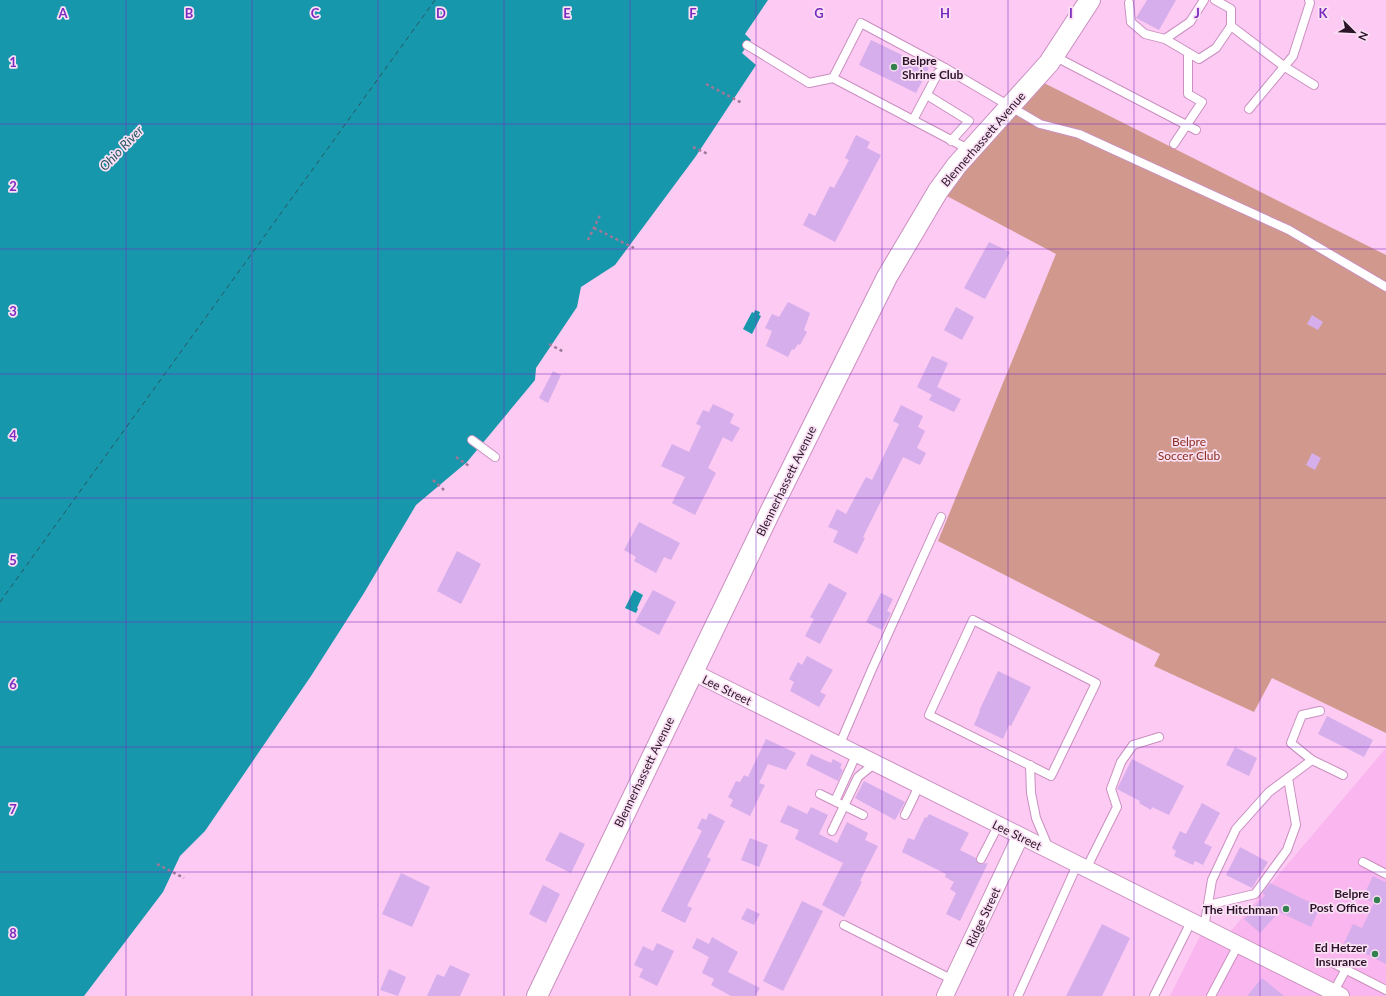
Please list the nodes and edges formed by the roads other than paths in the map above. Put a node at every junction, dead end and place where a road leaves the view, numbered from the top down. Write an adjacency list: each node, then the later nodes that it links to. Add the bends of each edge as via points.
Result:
1 (1090, 0): 10 (street, Blennerhassett Avenue)
2 (1204, 0): 7 (lane, via 1190,22)
3 (1215, 0): 6 (lane, via 1231,9)
4 (1309, 0): 11 (lane, via 1293,56)
5 (1128, 1): 7 (lane, via 1131,22 1145,34)
6 (1231, 26): 9 (lane, via 1216,48 1199,59); 11 (lane)
7 (1165, 39): 9 (lane)
8 (747, 45): 13 (lane, via 809,82)
9 (1188, 53): 19 (lane, via 1188,94 1202,102)
10 (1054, 56): 16 (street, Blennerhassett Avenue); 19 (lane)
11 (1285, 67): 14 (lane); 17 (lane)
12 (945, 68): 13 (lane, via 861,23); 15 (lane, via 938,73); 16 (lane)
13 (833, 78): 18 (lane)
14 (1314, 85)
15 (926, 96): 18 (lane); 21 (lane, via 969,120)
16 (1011, 107): 23 (street, Blennerhassett Avenue); 24 (lane, via 1040,124 1079,134 1289,230)
17 (1249, 109)
18 (913, 120): 21 (lane)
19 (1187, 126): 20 (lane); 22 (lane)
20 (1196, 130)
21 (951, 141): 23 (lane)
22 (1174, 144)
23 (970, 151): 28 (street, Blennerhassett Avenue, via 938,191 887,277)
24 (1386, 287)
25 (472, 440): 26 (lane)
26 (495, 456)
27 (941, 517): 31 (lane)
28 (693, 672): 31 (street, Lee Street); 61 (street, Blennerhassett Avenue)
29 (1320, 711): 33 (lane, via 1302,715 1290,743)
30 (1159, 737): 50 (lane, via 1133,745 1121,762 1111,789 1116,808)
31 (839, 746): 32 (street, Lee Street)
32 (856, 755): 34 (street, Lee Street); 40 (lane)
33 (1312, 760): 36 (lane); 37 (lane)
34 (874, 764): 38 (street, Lee Street); 41 (lane, via 858,777)
35 (1030, 764): 35 (lane, via 930,715 973,620 1096,683 1051,776); 47 (lane, via 1031,793 1036,818)
36 (1343, 775)
37 (1288, 778): 52 (lane, via 1269,792 1236,829 1212,880); 52 (lane, via 1296,825 1287,850 1255,894)
38 (919, 786): 43 (lane); 44 (street, Lee Street)
39 (820, 794): 40 (lane)
40 (834, 801): 41 (lane)
41 (843, 805): 42 (lane); 45 (lane)
42 (863, 815)
43 (905, 815)
44 (998, 826): 46 (street, Lee Street); 48 (lane)
45 (832, 831)
46 (1020, 837): 47 (street, Lee Street); 58 (street, Ridge Street)
47 (1050, 851): 50 (street, Lee Street)
48 (981, 859)
49 (1363, 862): 51 (lane)
50 (1081, 867): 54 (street, Lee Street); 63 (lane)
51 (1386, 874)
52 (1208, 905): 54 (lane)
53 (844, 925): 58 (lane)
54 (1198, 925): 55 (street, Lee Street); 64 (lane)
55 (1238, 945): 60 (street, Lee Street); 65 (lane)
56 (1333, 963): 57 (lane)
57 (1346, 969): 59 (lane); 60 (lane)
58 (953, 980): 62 (street, Ridge Street)
59 (1386, 990)
60 (1336, 995)
61 (537, 996)
62 (945, 996)
63 (1018, 996)
64 (1154, 996)
65 (1211, 996)

